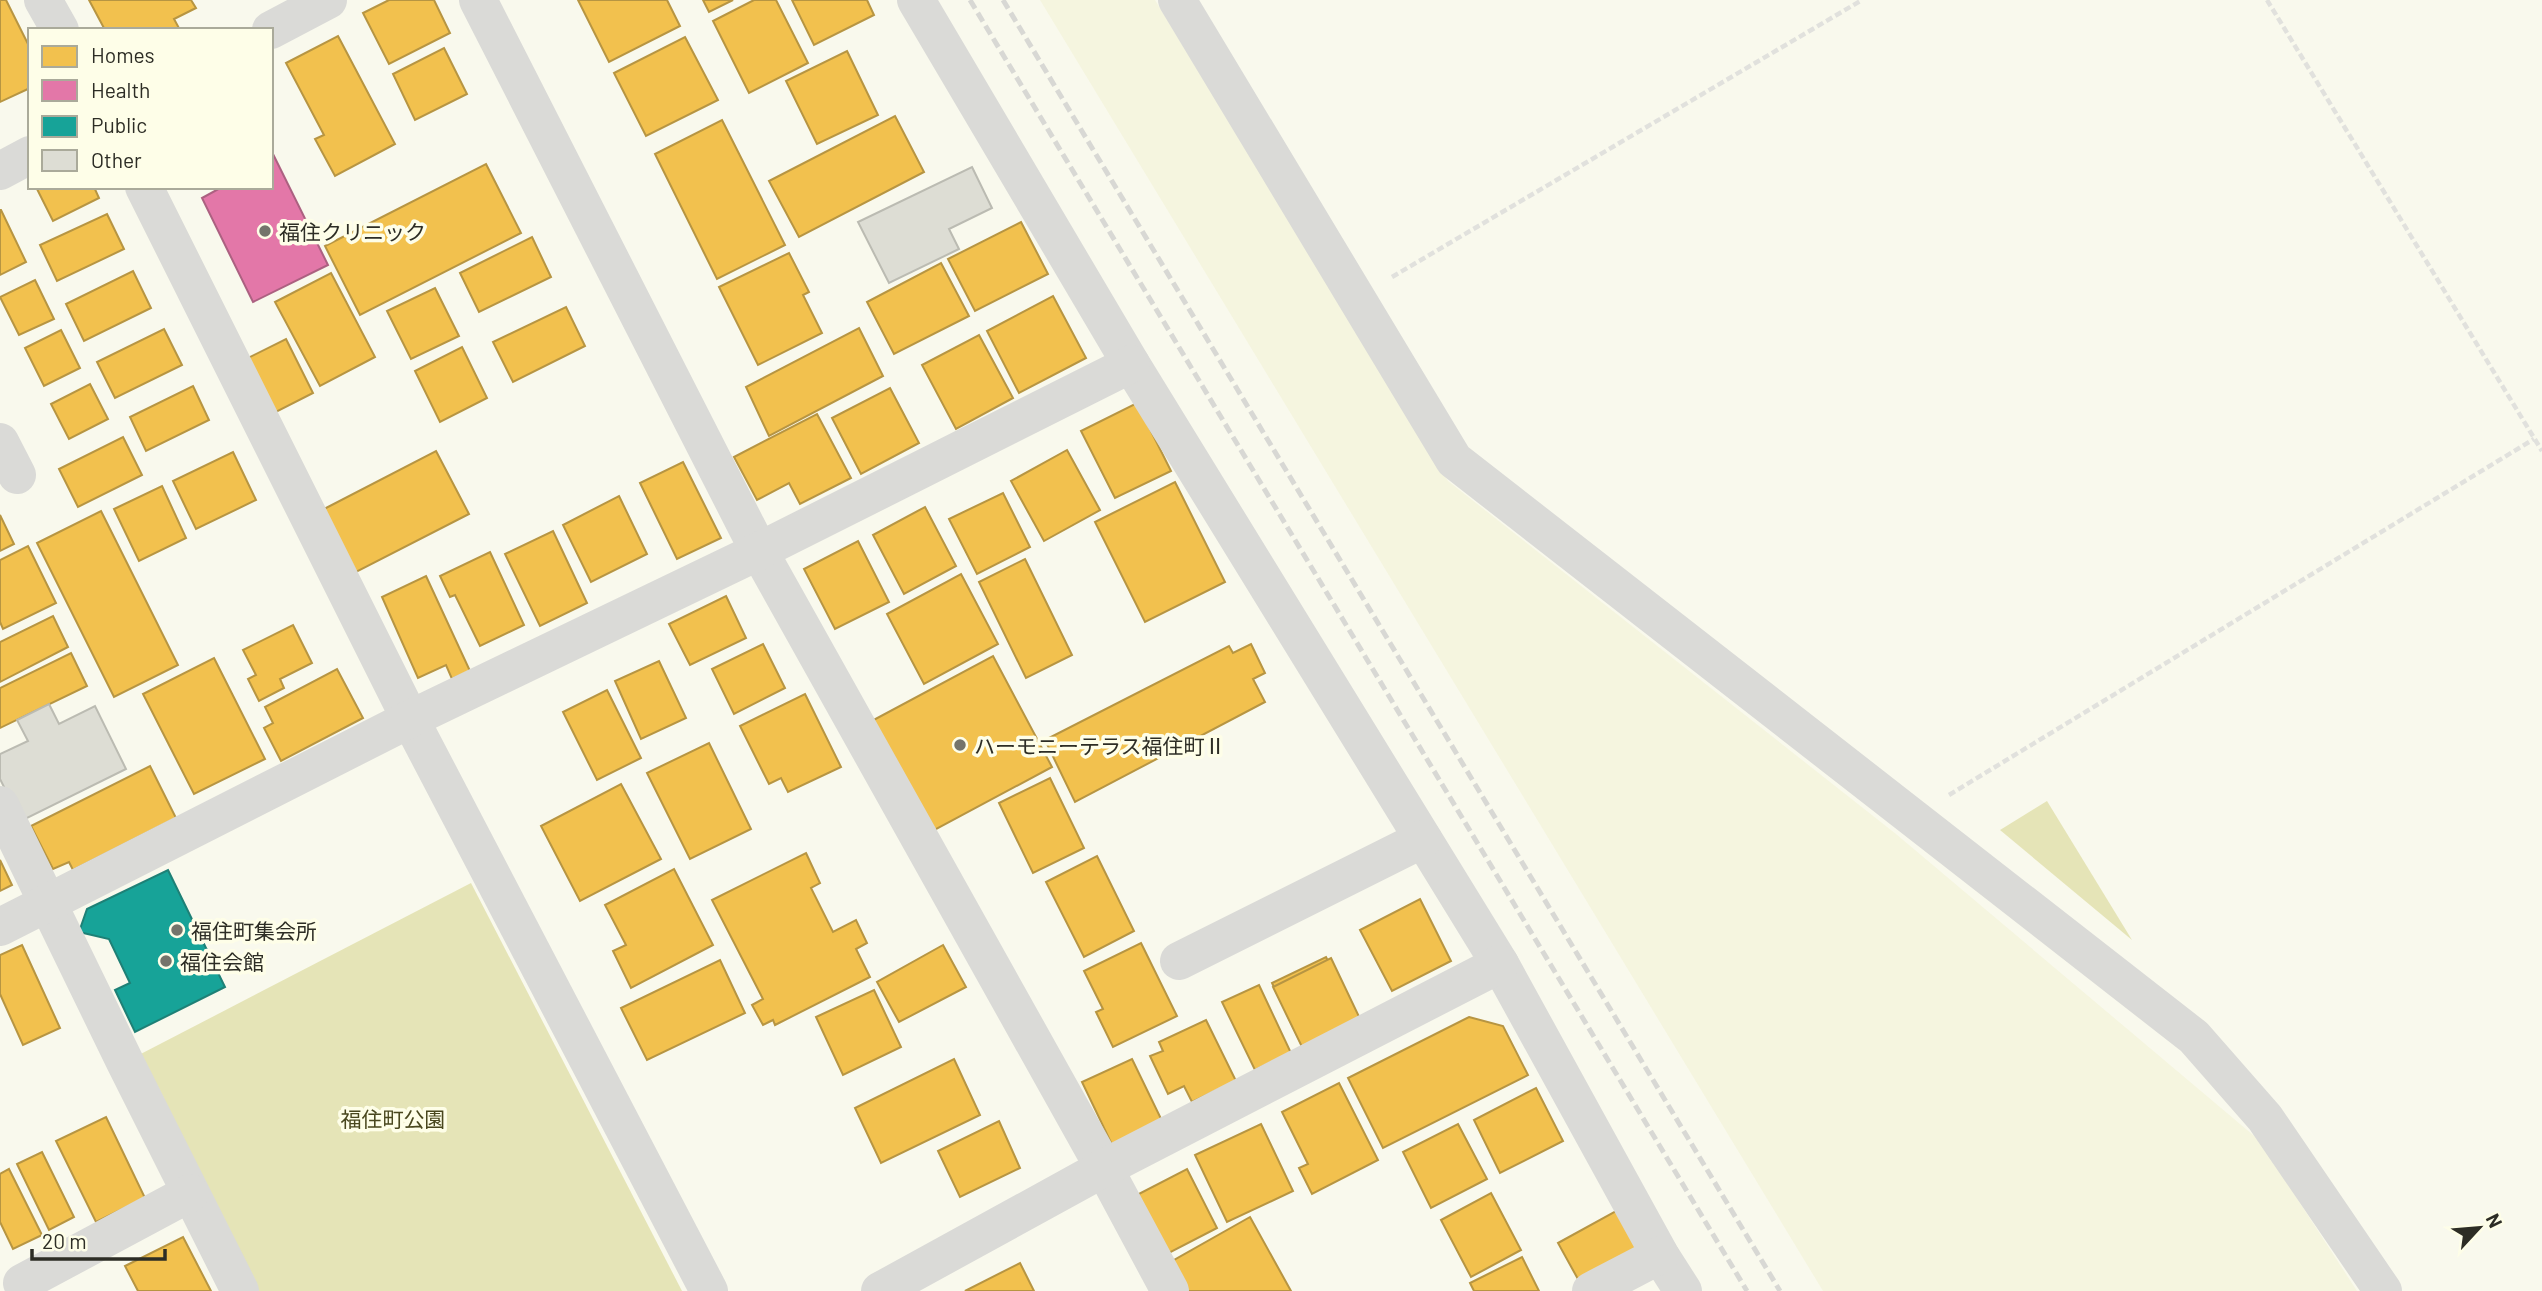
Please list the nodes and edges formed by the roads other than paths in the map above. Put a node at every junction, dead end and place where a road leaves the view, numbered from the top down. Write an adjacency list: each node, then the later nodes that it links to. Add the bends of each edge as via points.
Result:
1 (43, 0): 6 (street)
2 (328, 0): 7 (street)
3 (478, 0): 14 (street)
4 (916, 0): 11 (street)
5 (1177, 0): 32 (street, via 1454,460 2194,1037 2265,1118)
6 (59, 28)
7 (273, 29)
8 (28, 157): 9 (street)
9 (0, 170)
10 (145, 189): 15 (street)
11 (1131, 364): 14 (street); 17 (street)
12 (0, 442): 13 (street)
13 (17, 475)
14 (759, 551): 15 (street); 22 (street)
15 (410, 719): 18 (street); 27 (street)
16 (0, 805): 18 (street)
17 (1423, 839): 20 (street); 21 (street)
18 (49, 903): 19 (street); 23 (street)
19 (0, 927)
20 (1179, 961)
21 (1500, 964): 22 (street); 24 (street)
22 (1104, 1168): 28 (street); 29 (street)
23 (190, 1193): 25 (street); 26 (street)
24 (1660, 1255): 30 (street); 31 (street)
25 (22, 1283)
26 (240, 1291)
27 (709, 1291)
28 (880, 1291)
29 (1170, 1291)
30 (1591, 1291)
31 (1683, 1291)
32 (2383, 1291)

